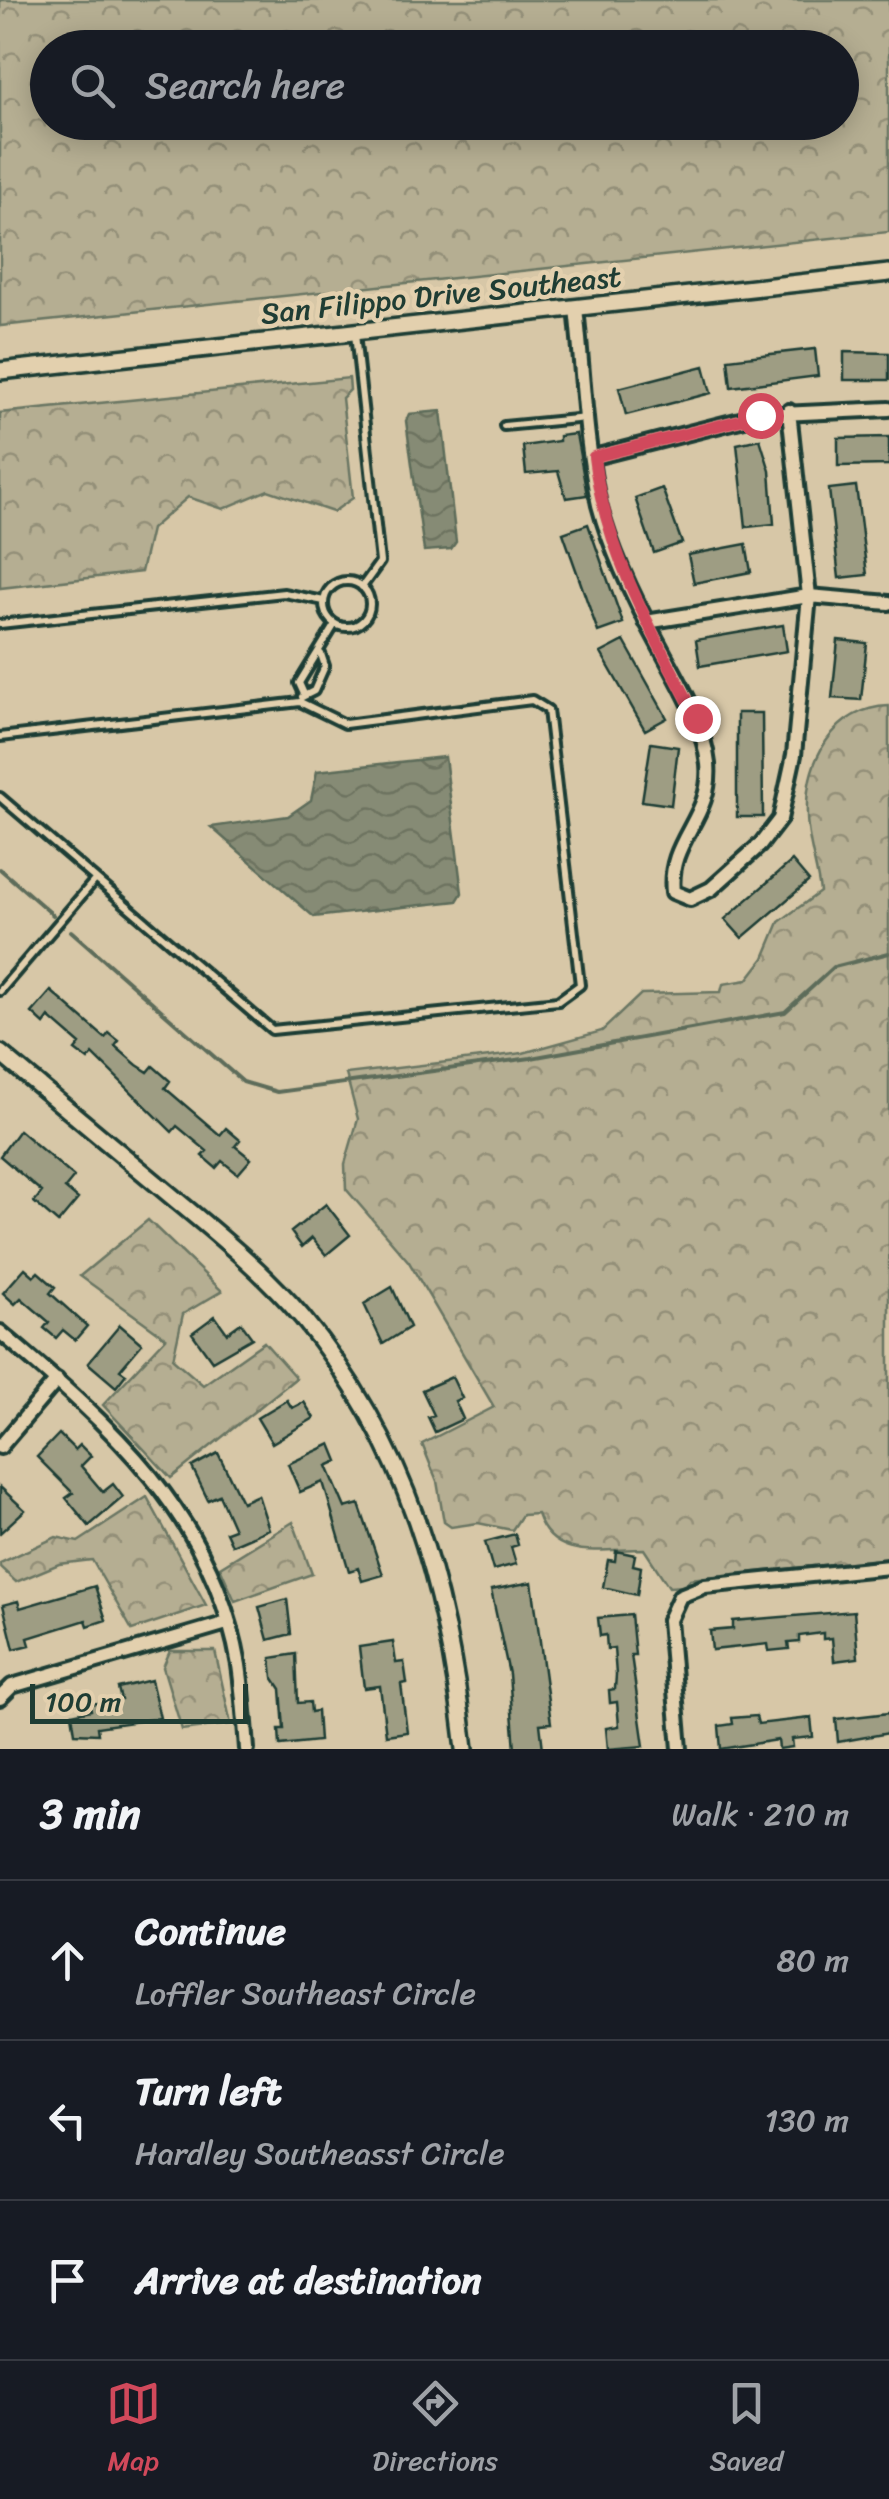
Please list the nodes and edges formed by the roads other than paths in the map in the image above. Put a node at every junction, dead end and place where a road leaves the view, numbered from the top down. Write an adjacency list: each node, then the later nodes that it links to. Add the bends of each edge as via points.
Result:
1 (889, 273): 2 (street, San Filippo Drive Southeast)
2 (576, 308): 3 (street, San Filippo Drive Southeast); 7 (street)
3 (355, 333): 4 (street, San Filippo Drive Southeast); 10 (lane, via 380,562)
4 (0, 372)
5 (889, 409): 6 (street)
6 (789, 411): 9 (street); 11 (street)
7 (589, 418): 8 (lane); 9 (street)
8 (504, 426)
9 (594, 457): 14 (street, via 600,506)
10 (362, 587): 12 (lane, via 338,583); 16 (lane, via 370,605 364,620 350,627)
11 (810, 596): 13 (street); 14 (street); 14 (street, via 794,755 780,819 711,889 690,899 673,892 671,872 701,815 708,766 697,718)
12 (324, 601): 15 (lane, via 284,593); 16 (lane)
13 (889, 603)
14 (646, 622)
15 (0, 624)
16 (335, 624): 17 (lane)
17 (321, 654): 18 (lane, via 310,659 299,684); 18 (lane, via 325,666 314,691)
18 (302, 698): 19 (lane); 21 (lane, via 345,724 532,700 548,710 580,985 558,1001 272,1030)
19 (0, 737)
20 (0, 797): 21 (lane)
21 (95, 880): 22 (lane)
22 (0, 991)
23 (0, 1053): 31 (street, via 232,1246 301,1316 351,1386 403,1480 430,1557 454,1648)
24 (0, 1332): 25 (street)
25 (57, 1380): 26 (street); 28 (street, via 144,1462 206,1564)
26 (0, 1447)
27 (889, 1568): 32 (street, via 706,1586 680,1596 669,1620)
28 (228, 1622): 29 (street, via 12,1686); 30 (street)
29 (0, 1698)
30 (248, 1749)
31 (464, 1749)
32 (680, 1749)

